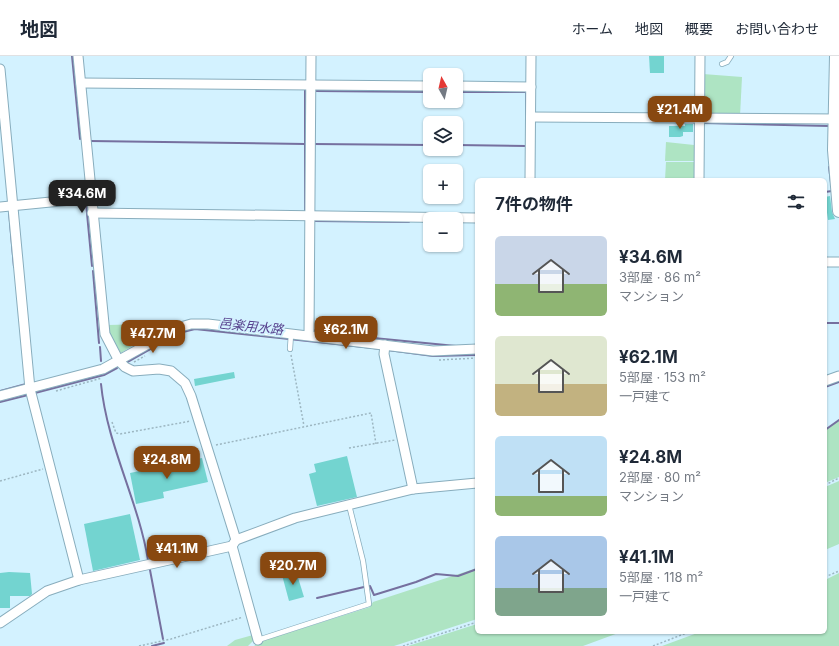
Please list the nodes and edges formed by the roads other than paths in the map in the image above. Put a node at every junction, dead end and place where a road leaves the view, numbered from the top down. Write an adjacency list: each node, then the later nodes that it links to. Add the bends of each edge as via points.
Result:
1 (78, 56): 9 (street)
2 (310, 56): 10 (street)
3 (531, 56): 13 (street)
4 (700, 56): 15 (street)
5 (731, 56): 7 (lane)
6 (836, 56): 16 (main road)
7 (722, 64)
8 (0, 69): 20 (street)
9 (81, 83): 10 (street); 19 (street)
10 (310, 85): 11 (street); 24 (street)
11 (423, 86)
12 (463, 86): 13 (street)
13 (531, 87): 14 (street)
14 (531, 117): 15 (street); 17 (street)
15 (699, 118): 16 (street); 18 (street)
16 (837, 119): 22 (main road, via 835,181)
17 (530, 178)
18 (699, 178)
19 (91, 198): 20 (street); 23 (street)
20 (13, 206): 21 (street); 36 (street)
21 (0, 207)
22 (839, 211)
23 (92, 213): 24 (street); 33 (street, via 105,334)
24 (310, 217): 25 (street); 28 (street)
25 (475, 218)
26 (827, 262): 27 (street)
27 (839, 262)
28 (309, 335): 29 (street); 30 (street)
29 (290, 337): 31 (lane); 33 (street, via 208,324 185,324)
30 (384, 348): 32 (street); 39 (street)
31 (290, 350)
32 (475, 350)
33 (122, 364): 36 (street); 41 (street, via 133,370 166,370 176,374 185,383)
34 (839, 376): 35 (street)
35 (827, 380)
36 (30, 389): 37 (street); 42 (street)
37 (0, 396)
38 (475, 483): 39 (street)
39 (413, 489): 40 (street)
40 (349, 505): 41 (street, via 295,518); 44 (lane, via 363,561 369,604)
41 (234, 543): 42 (street); 44 (street)
42 (79, 580): 43 (street, via 47,591)
43 (0, 623)
44 (258, 640)

